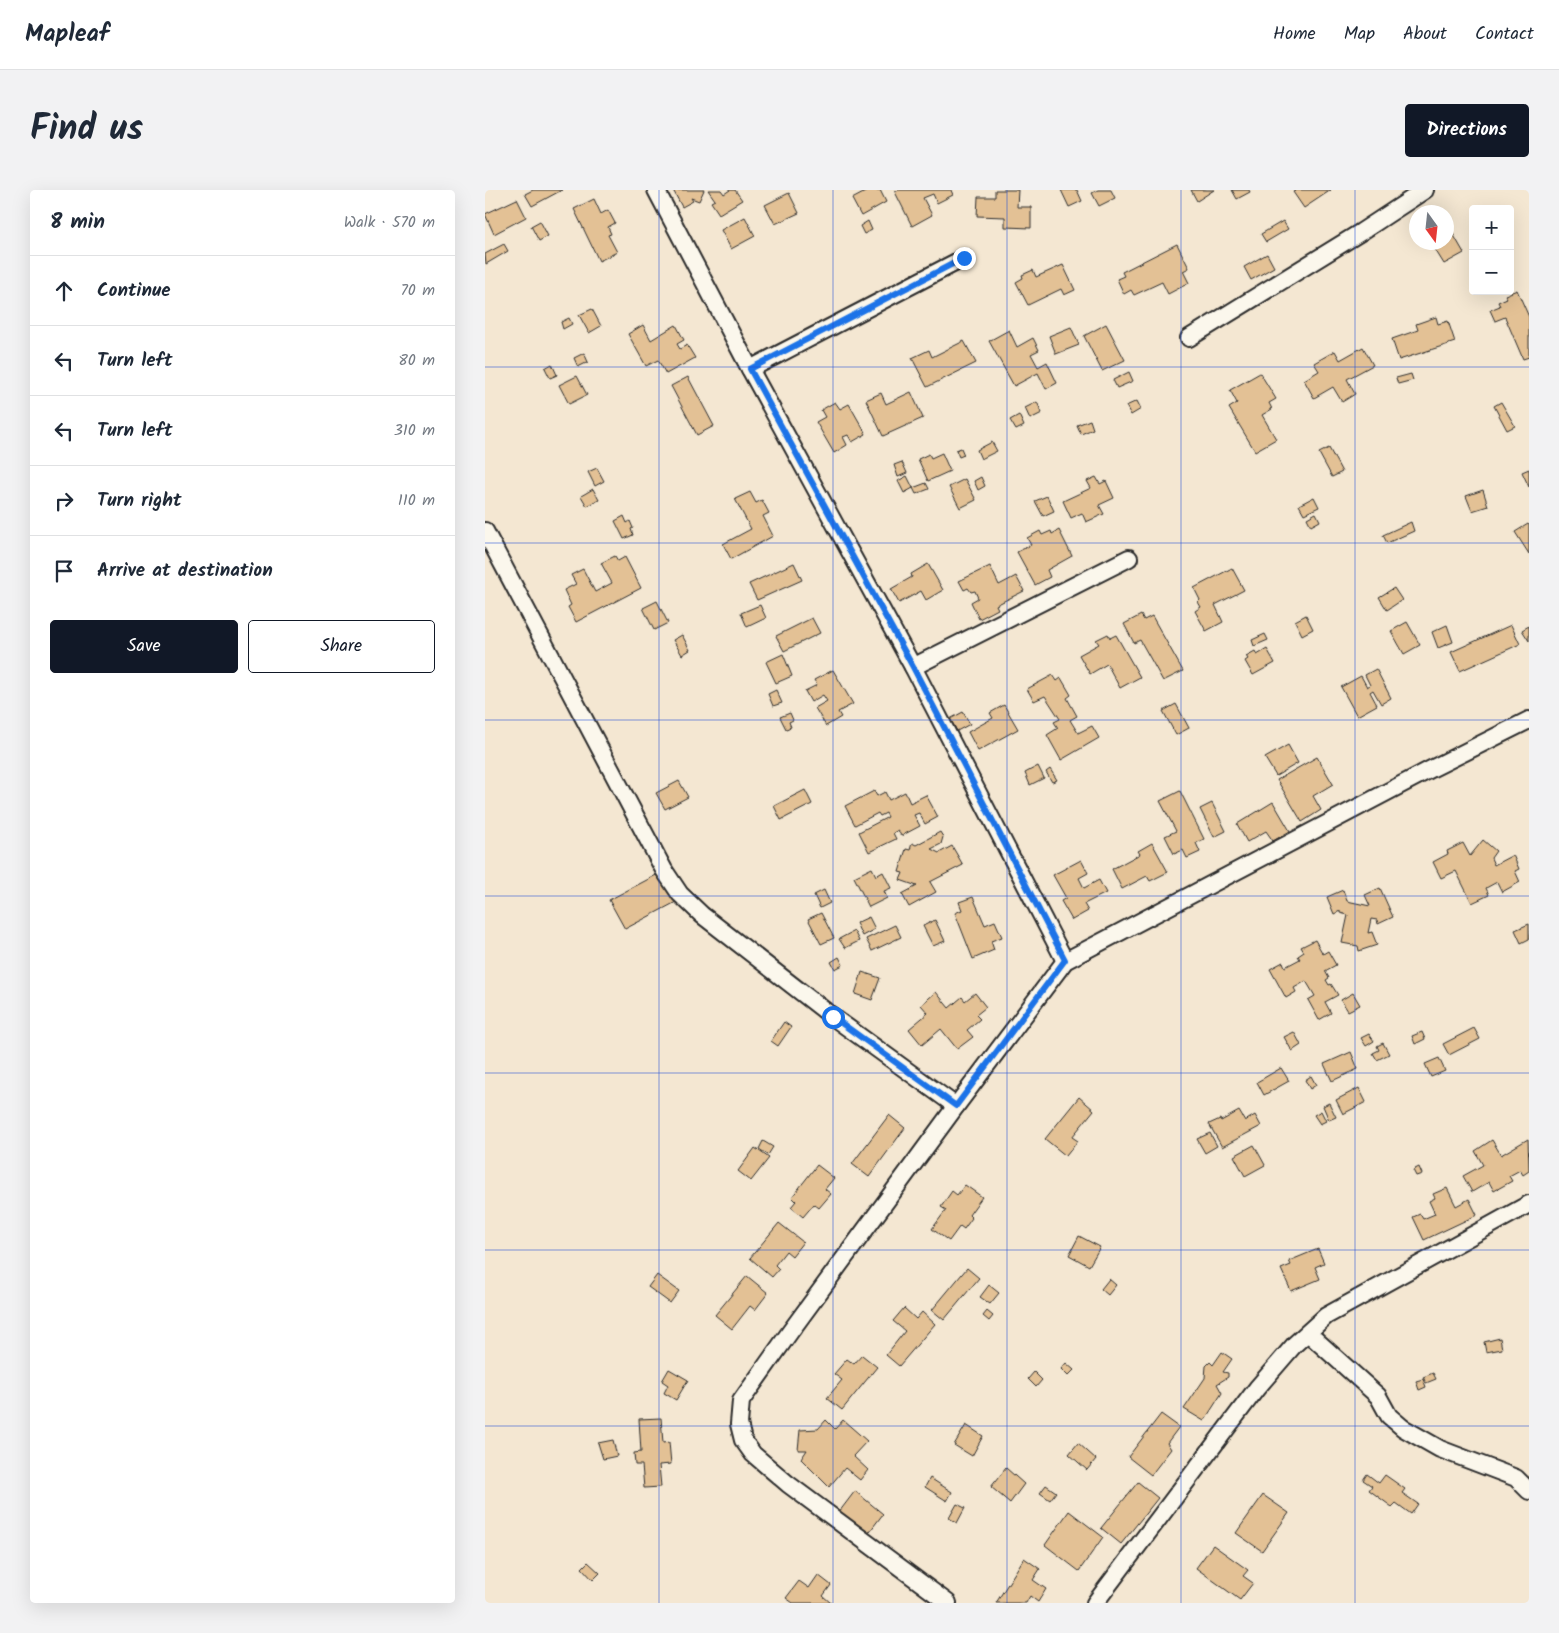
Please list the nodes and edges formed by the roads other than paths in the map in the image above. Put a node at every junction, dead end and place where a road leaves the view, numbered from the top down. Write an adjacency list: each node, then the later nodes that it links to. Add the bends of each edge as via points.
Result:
1 (656, 190): 5 (street)
2 (1425, 190): 4 (street)
3 (964, 258): 5 (street)
4 (1189, 338)
5 (750, 369): 8 (street)
6 (485, 531): 11 (street, via 664,870 680,894 750,954)
7 (1129, 558): 8 (street)
8 (913, 667): 10 (street)
9 (1529, 720): 10 (street)
10 (1065, 960): 11 (street)
11 (956, 1106): 15 (street, via 741,1401 739,1424 743,1440 753,1454 788,1484)
12 (1529, 1204): 13 (street, via 1326,1316)
13 (1308, 1333): 14 (street, via 1378,1396 1389,1416 1403,1428 1439,1449 1516,1478); 16 (street, via 1257,1388)
14 (1529, 1491)
15 (948, 1603)
16 (1095, 1603)

